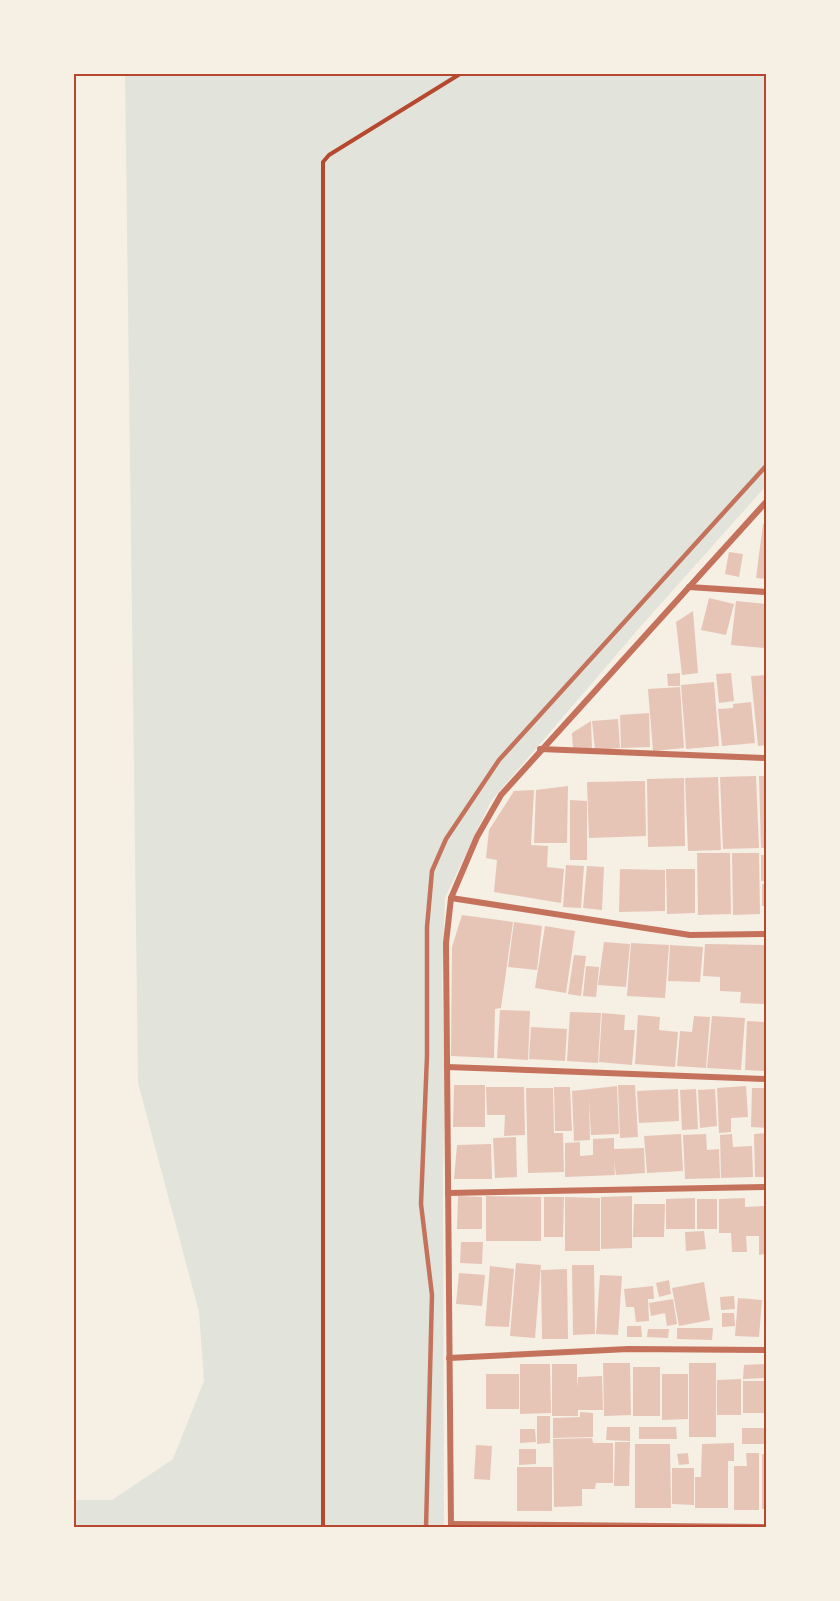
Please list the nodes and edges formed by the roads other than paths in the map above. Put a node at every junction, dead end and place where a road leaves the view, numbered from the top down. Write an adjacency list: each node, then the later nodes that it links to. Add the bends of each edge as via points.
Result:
1 (766, 466): 16 (lane, via 500,760 446,839 432,871 427,927 428,1056 421,1204 432,1295)
2 (766, 502): 3 (street)
3 (689, 587): 4 (street); 5 (street)
4 (766, 592)
5 (540, 749): 6 (street); 7 (street, via 501,795 477,837)
6 (766, 758)
7 (451, 898): 8 (street, via 690,935); 9 (street, via 446,944)
8 (766, 934)
9 (447, 1067): 10 (street); 12 (street)
10 (766, 1079)
11 (766, 1187): 12 (street)
12 (448, 1193): 14 (street)
13 (766, 1350): 14 (street, via 593,1350)
14 (449, 1358): 15 (street)
15 (451, 1526): 17 (street)
16 (426, 1527)
17 (766, 1527)

